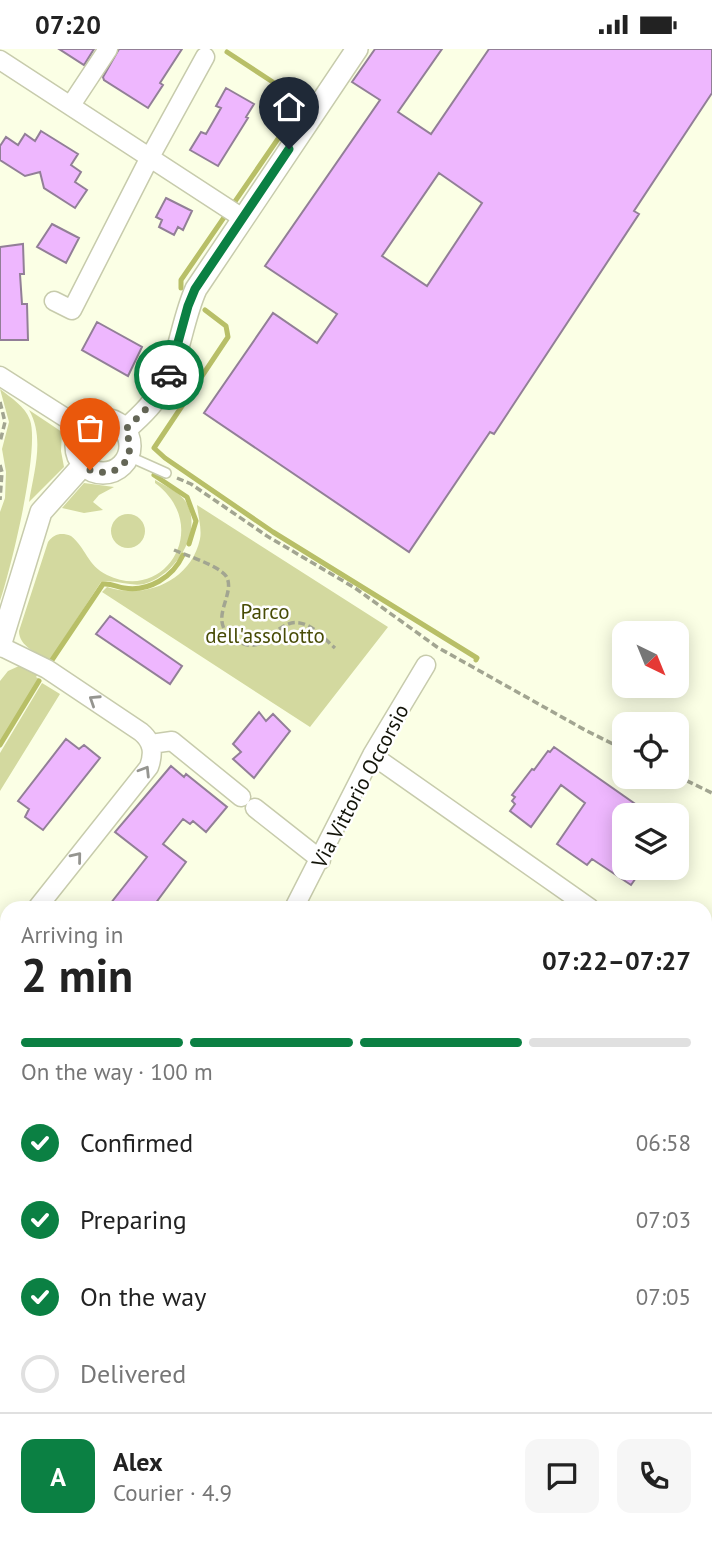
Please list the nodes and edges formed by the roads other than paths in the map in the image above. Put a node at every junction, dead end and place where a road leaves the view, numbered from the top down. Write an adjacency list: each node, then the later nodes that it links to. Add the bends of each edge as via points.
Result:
1 (108, 49): 5 (street)
2 (357, 49): 7 (street)
3 (205, 57): 6 (street)
4 (0, 60): 5 (street)
5 (71, 105): 6 (street)
6 (150, 157): 7 (street); 8 (street, via 72,310)
7 (235, 213): 11 (street, via 188,306 167,379 156,399)
8 (54, 301)
9 (0, 376): 10 (street)
10 (83, 429): 11 (street, via 104,419); 13 (street, via 77,443)
11 (125, 430): 12 (street)
12 (128, 456): 13 (street, via 124,464 108,473); 14 (lane)
13 (83, 464): 15 (street, via 41,512)
14 (166, 473)
15 (0, 646): 17 (street, one-way to 15, via 141,732 47,669)
16 (426, 665): 18 (street, Via Vittorio Occorsio)
17 (151, 744): 19 (street, via 172,741); 20 (street, one-way to 17, via 149,767)
18 (372, 755): 19 (street, Via Vittorio Occorsio); 22 (street)
19 (321, 860): 21 (street, Via Vittorio Occorsio)
20 (43, 901)
21 (299, 901)
22 (580, 901)

